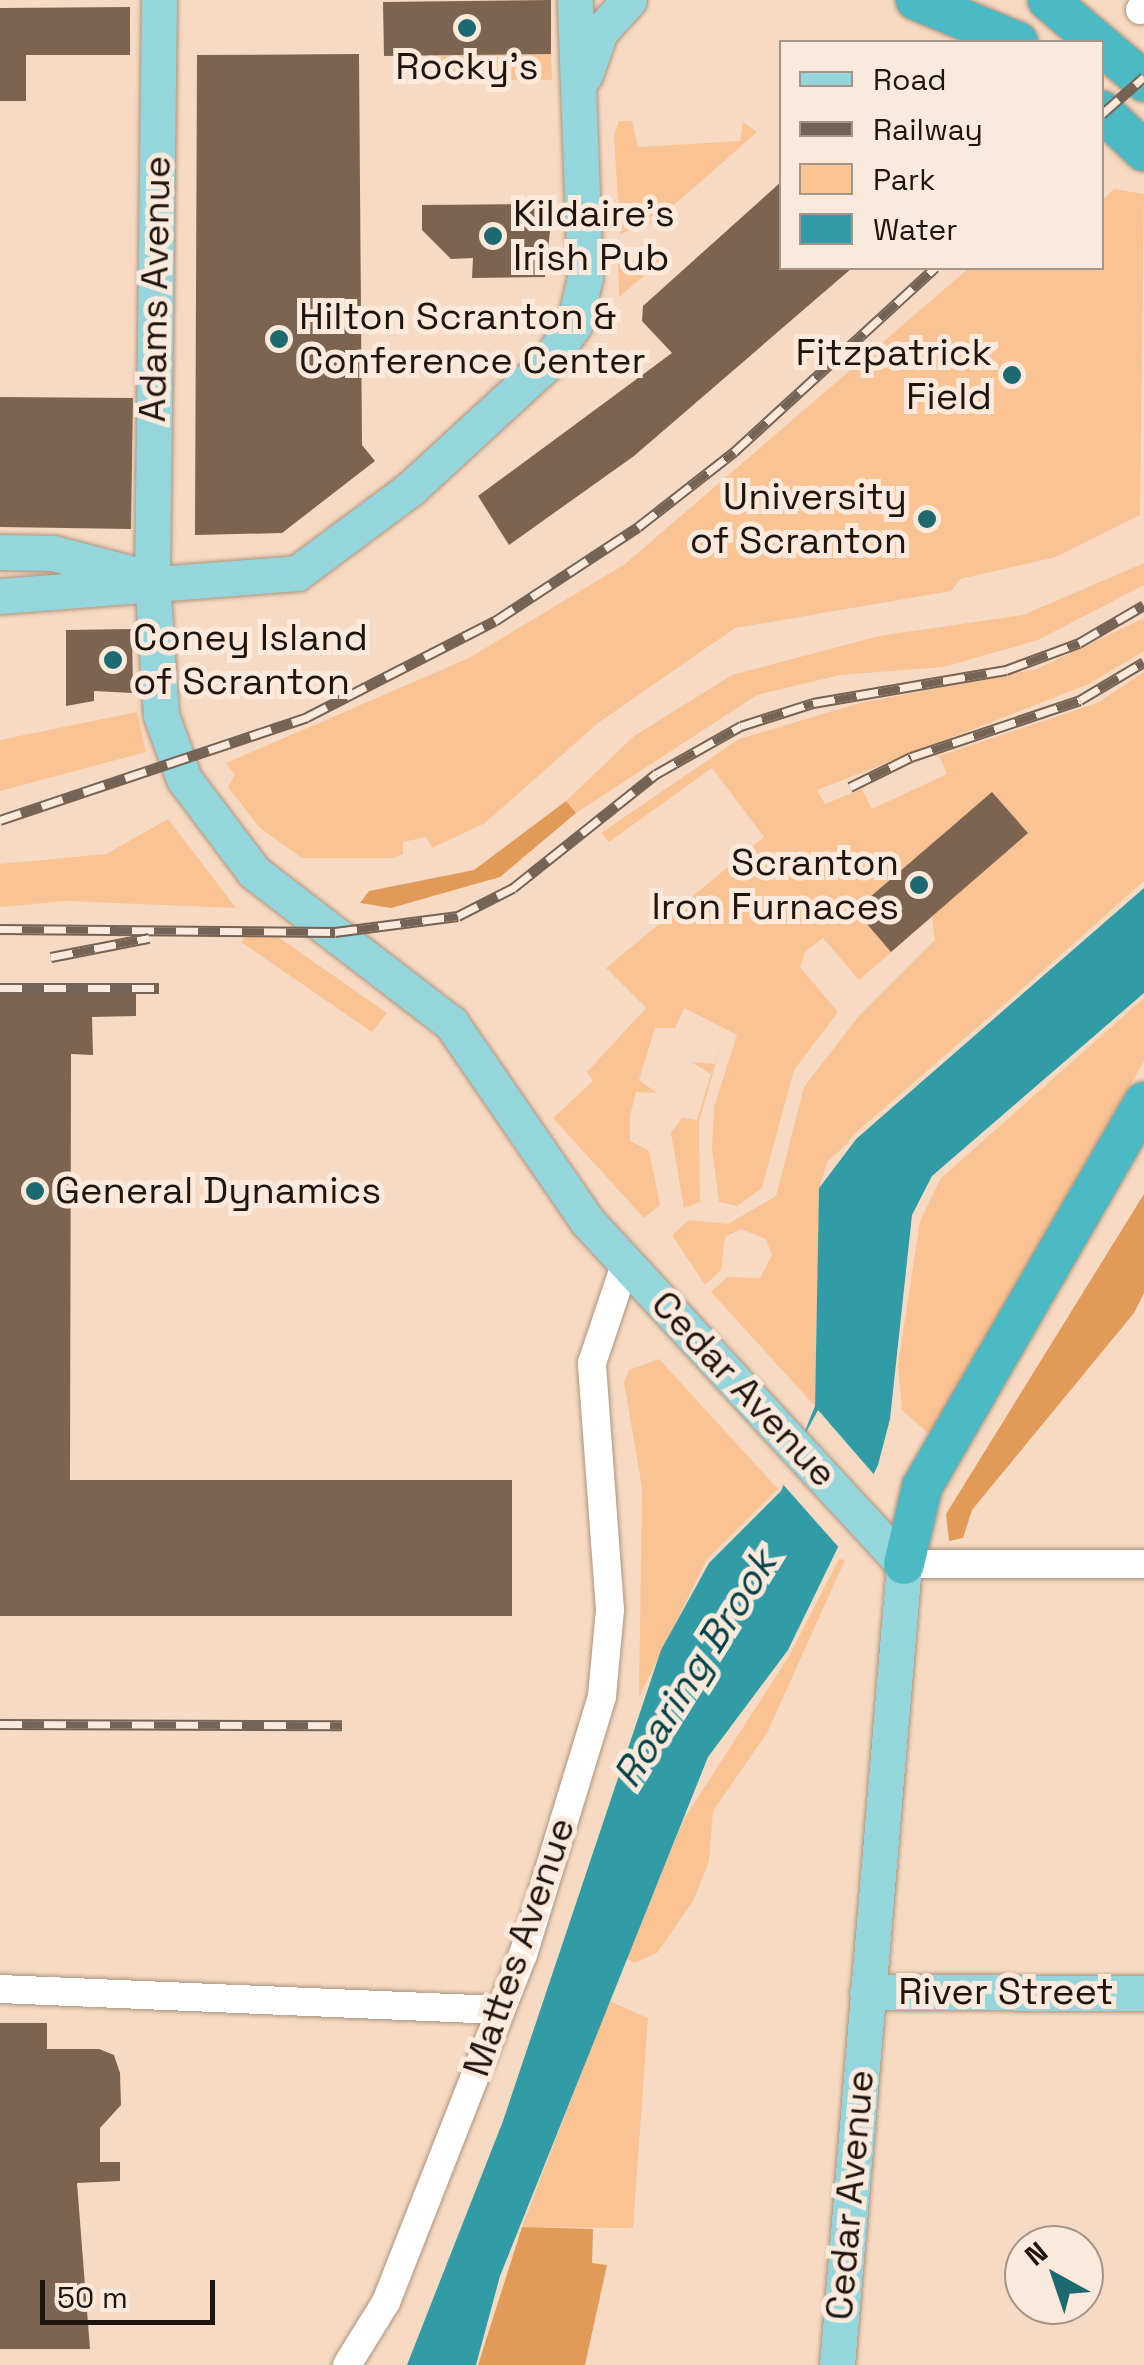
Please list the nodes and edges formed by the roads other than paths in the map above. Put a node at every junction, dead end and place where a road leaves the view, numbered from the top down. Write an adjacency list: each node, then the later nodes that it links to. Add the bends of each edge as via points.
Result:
1 (159, 0): 14 (main road, Adams Avenue)
2 (575, 0): 10 (main road)
3 (629, 0): 10 (main road, via 594,43)
4 (916, 0): 6 (highway)
5 (1048, 0): 7 (highway)
6 (1013, 40)
7 (1095, 40)
8 (1104, 47): 9 (highway)
9 (1144, 81)
10 (583, 86): 14 (main road, via 585,277 574,325 554,355 313,566 260,581)
11 (1104, 114): 12 (highway)
12 (1144, 151)
13 (0, 552): 14 (main road, via 53,553)
14 (152, 579): 15 (main road, via 56,598); 18 (main road, Cedar Avenue, via 160,715 184,779 234,851 451,1024 523,1136)
15 (0, 596)
16 (1144, 1102): 19 (highway, via 922,1487)
17 (1144, 1150): 19 (highway)
18 (626, 1262): 19 (main road, Cedar Avenue); 24 (street, Mattes Avenue, via 592,1363 608,1669)
19 (904, 1564): 20 (street); 22 (main road, Cedar Avenue)
20 (1144, 1564)
21 (0, 1989): 24 (street)
22 (867, 1992): 23 (main road, River Street); 26 (main road, Cedar Avenue)
23 (1144, 1992)
24 (500, 2010): 25 (street, Mattes Avenue, via 373,2326)
25 (347, 2365)
26 (837, 2365)

